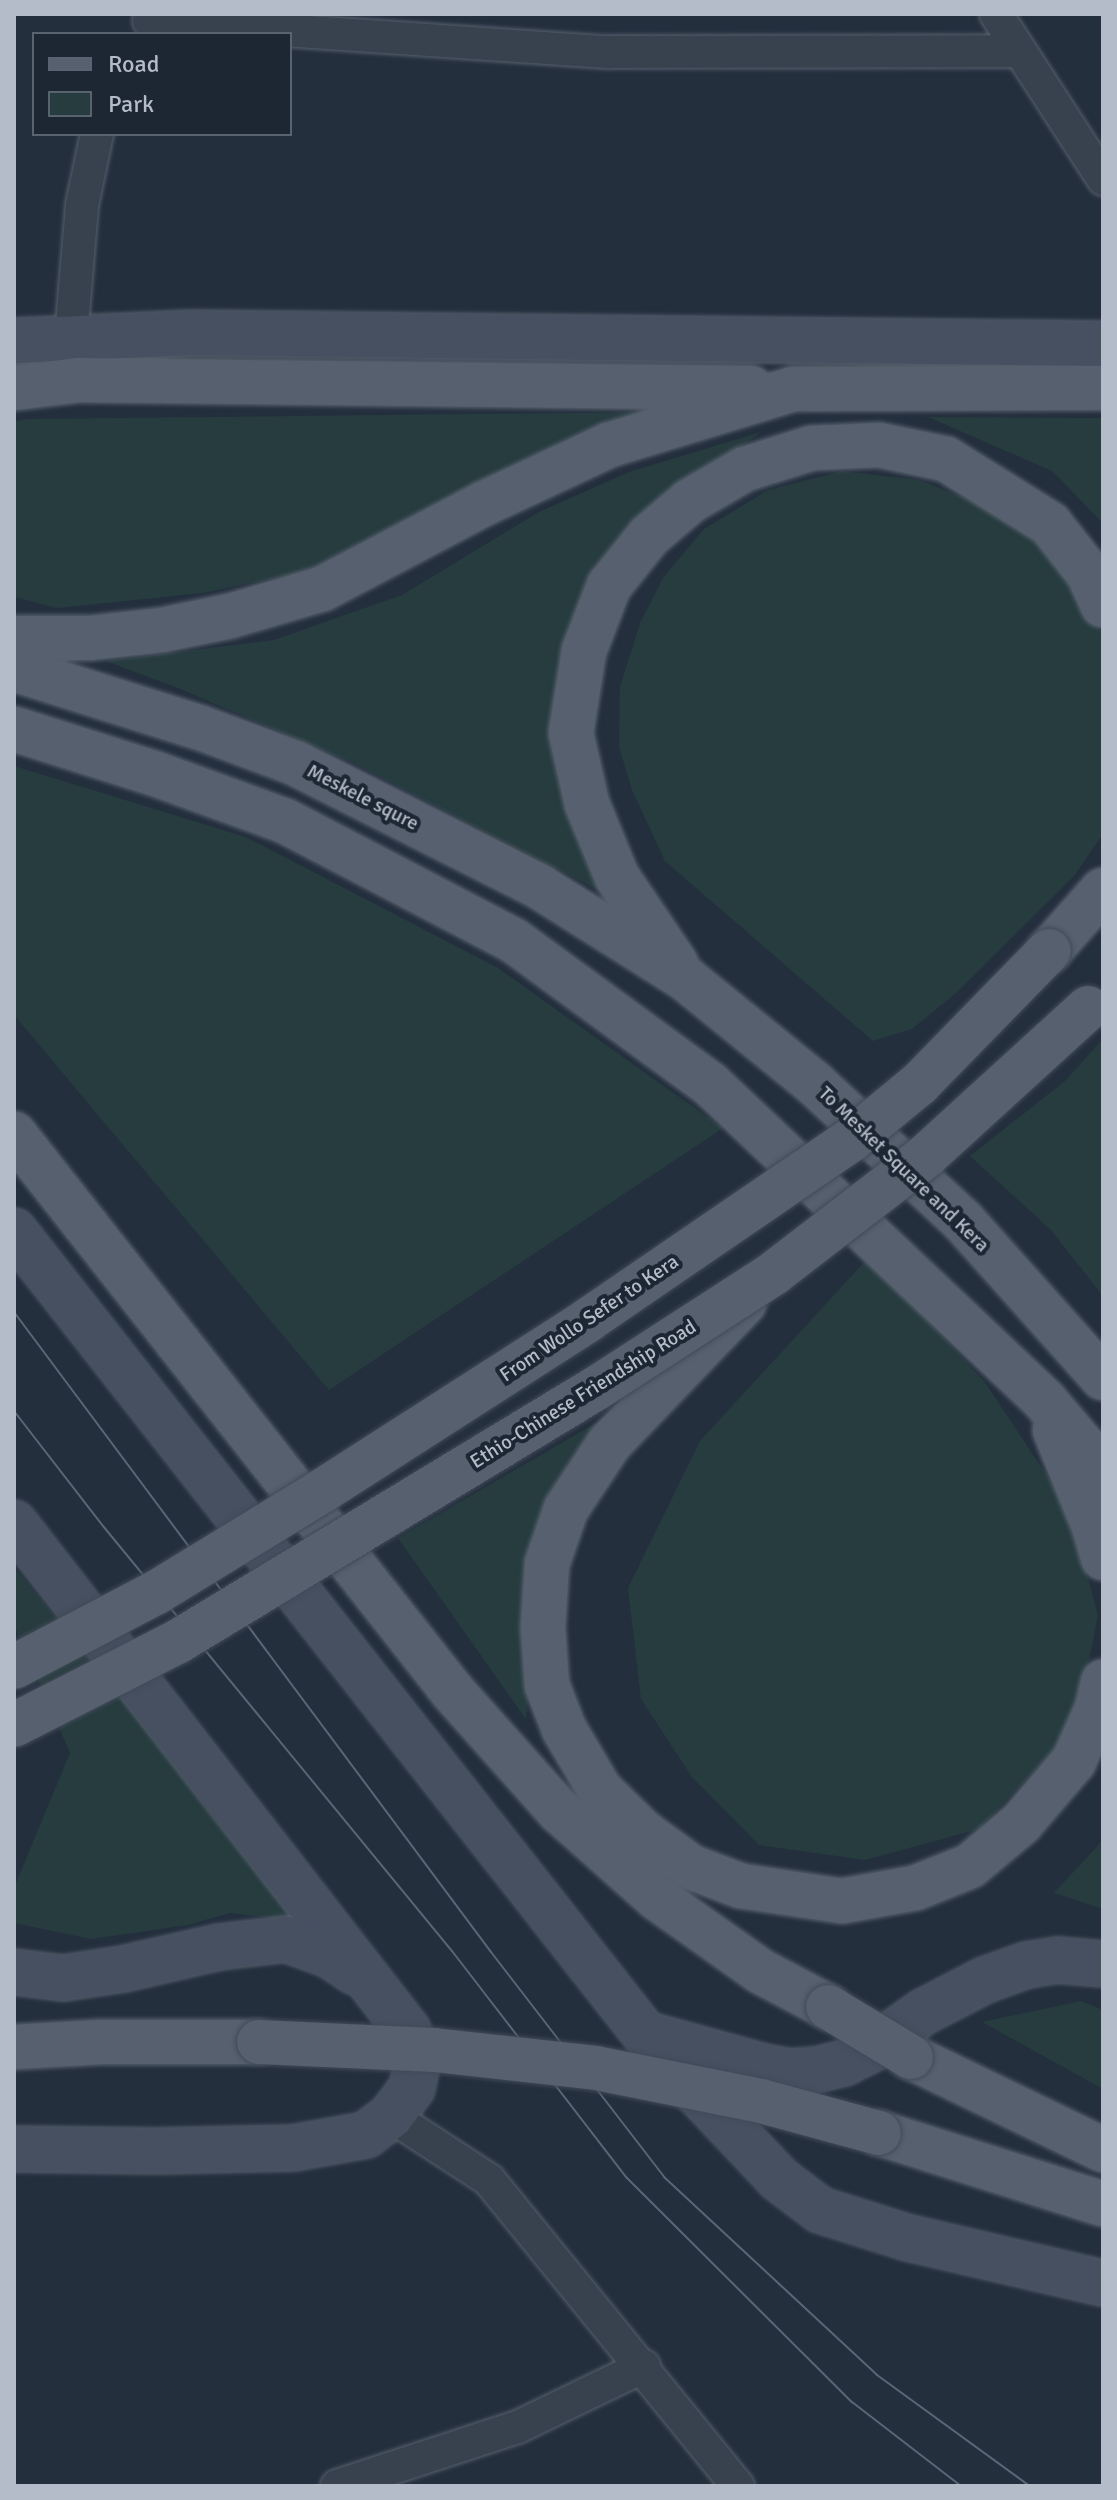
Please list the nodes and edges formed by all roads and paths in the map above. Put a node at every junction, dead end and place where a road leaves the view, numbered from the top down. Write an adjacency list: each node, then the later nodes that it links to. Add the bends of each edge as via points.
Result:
1 (996, 14): 5 (street)
2 (148, 23): 3 (street)
3 (291, 32)
4 (292, 32): 5 (street, via 608,52)
5 (1018, 51): 7 (street)
6 (97, 136): 8 (street, via 82,205)
7 (1103, 179)
8 (71, 337): 9 (main road); 10 (main road, via 191,333)
9 (14, 341)
10 (1103, 344)
11 (14, 388): 13 (main road, via 93,380)
12 (1103, 388): 13 (main road)
13 (793, 389): 15 (main road, via 609,445 322,589 162,630 90,638)
14 (1103, 605): 20 (main road, via 1089,574 1050,524 946,459 879,445 812,448 745,469 690,501 649,536 609,586 584,651 571,733 587,804 617,877)
15 (14, 638)
16 (14, 669): 20 (main road, Meskele squre, via 295,763 540,887)
17 (14, 729): 26 (main road, via 285,821 513,940 710,1084)
18 (1103, 855): 19 (main road)
19 (1099, 895): 30 (main road, From Wollo Sefer to Kera, bridge, via 919,1084 851,1140 588,1320 335,1482 157,1592)
20 (686, 979): 25 (main road, To Mesket Square and Kera, via 814,1083 963,1221)
21 (1096, 1000): 24 (main road, Ethio-Chinese Friendship Road, bridge, via 927,1155)
22 (14, 1134): 40 (main road, bridge, via 453,1692 559,1811 657,1898 760,1971 911,2057)
23 (14, 1231): 36 (main road)
24 (774, 1273): 31 (main road, bridge, via 609,1444 566,1509 547,1564 547,1685 564,1729 600,1790 643,1832 691,1867 741,1886 842,1901 915,1888 970,1866 1021,1823 1074,1761); 32 (main road, Ethio-Chinese Friendship Road, bridge, via 595,1389 177,1642)
25 (1103, 1378)
26 (1045, 1401): 27 (main road); 29 (main road)
27 (1103, 1469)
28 (14, 1523): 35 (main road)
29 (1103, 1558)
30 (14, 1667)
31 (1103, 1682)
32 (14, 1725)
33 (1103, 1964): 36 (main road, via 1057,1960 985,1980 923,2012 871,2049 816,2070 763,2067)
34 (14, 1972): 35 (main road, via 63,1978 286,1939 330,1955)
35 (374, 1985): 38 (main road, via 408,2031 416,2068 412,2088)
36 (648, 2035): 42 (main road, via 779,2179 820,2210 909,2238)
37 (14, 2047): 41 (main road, bridge, via 259,2042 434,2050 596,2068 761,2101)
38 (391, 2116): 39 (main road, via 366,2135 293,2148); 43 (street, via 489,2180)
39 (14, 2149)
40 (1103, 2150)
41 (1103, 2204)
42 (1103, 2283)
43 (644, 2366): 44 (street, via 518,2427); 45 (street)
44 (337, 2486)
45 (738, 2486)

